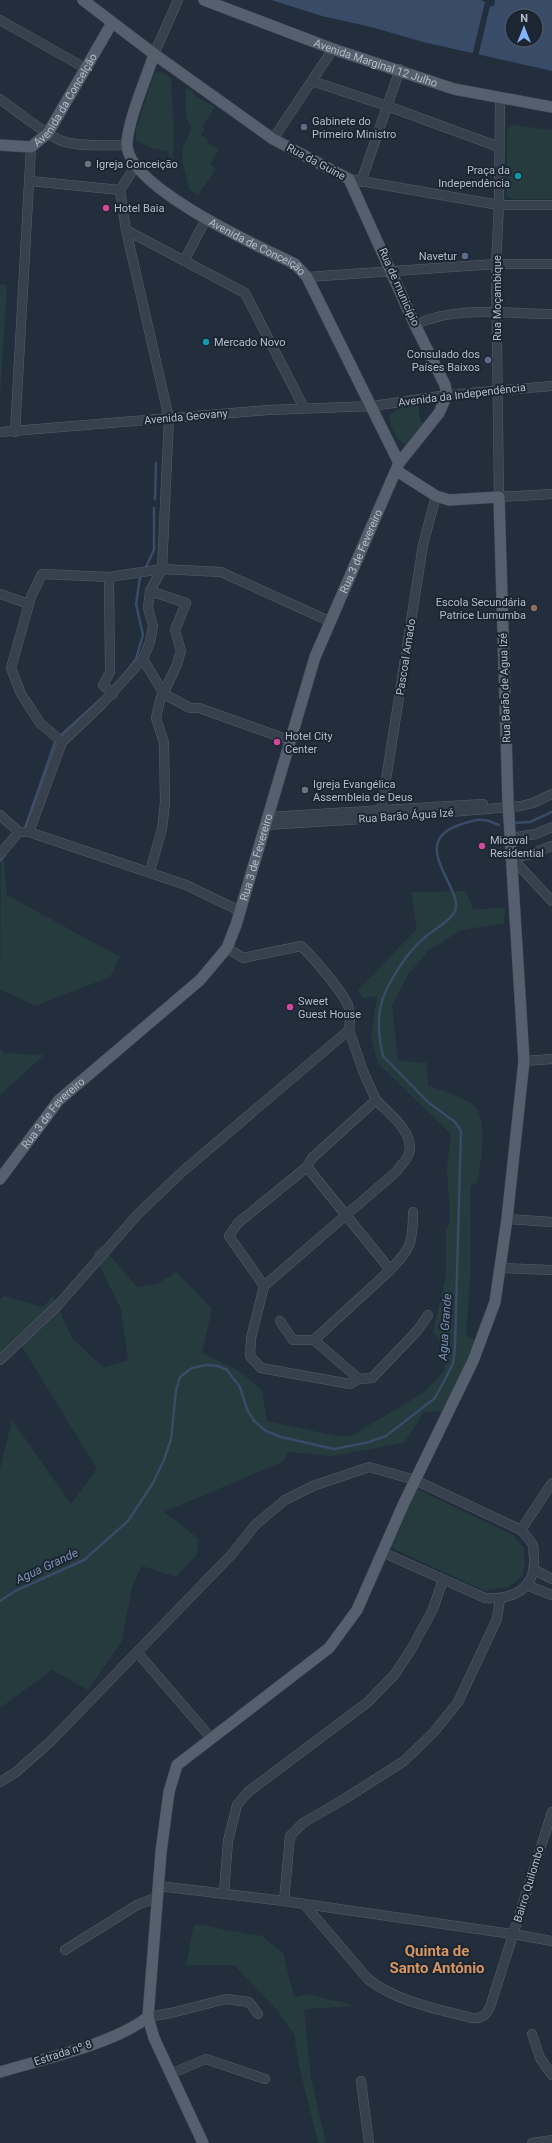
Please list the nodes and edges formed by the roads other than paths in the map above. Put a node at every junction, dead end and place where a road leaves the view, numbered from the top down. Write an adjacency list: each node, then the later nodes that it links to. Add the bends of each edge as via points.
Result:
1 (82, 0): 5 (main road, Rua da Guine)
2 (178, 0): 7 (street)
3 (204, 0): 6 (main road, Avenida Marginal 12 Julho)
4 (0, 20): 8 (street)
5 (112, 23): 7 (main road, Rua da Guine); 8 (main road, Avenida da Concelção)
6 (333, 49): 9 (main road, Avenida Marginal 12 Julho); 10 (street)
7 (154, 54): 16 (main road, Rua da Guine); 17 (main road, via 131,123)
8 (85, 68): 15 (main road, Avenida da Concelção)
9 (400, 70): 12 (main road, Avenida Marginal 12 Julho, via 454,89); 13 (street)
10 (312, 81): 13 (street); 16 (street)
11 (0, 99): 15 (street)
12 (500, 99): 14 (main road, Avenida Marginal 12 Julho); 20 (street, Rua Moçambique)
13 (387, 106): 20 (street); 24 (street)
14 (552, 107)
15 (48, 133): 17 (street, via 63,141 101,146); 19 (main road, Avenida da Concelção)
16 (273, 139): 22 (main road, Rua da Guine)
17 (127, 145): 21 (main road, Avenida de Conceição, via 130,158)
18 (0, 146): 19 (main road, Avenida da Concelção)
19 (31, 147): 23 (street)
20 (499, 148): 26 (street, Rua Moçambique)
21 (136, 167): 25 (street); 28 (main road, Avenida de Conceição, via 151,183)
22 (349, 179): 24 (street, Rua da Guine); 33 (main road, Rua de município)
23 (30, 181): 25 (street); 45 (street)
24 (361, 182): 26 (street, Rua da Guine)
25 (120, 190): 29 (street)
26 (499, 205): 27 (street, Rua da Guine); 31 (street, Rua Moçambique)
27 (552, 205)
28 (206, 219): 30 (street); 34 (main road, Avenida de Conceição, via 295,264)
29 (126, 230): 30 (street); 43 (street)
30 (184, 261): 42 (street, via 245,293)
31 (496, 264): 32 (street); 33 (street); 35 (street, Rua Moçambique)
32 (552, 264)
33 (391, 270): 34 (street); 37 (main road, Rua de município)
34 (307, 277): 41 (main road, Avenida de Conceição)
35 (496, 313): 36 (street); 37 (street, via 455,313); 39 (street, Rua Moçambique)
36 (552, 314)
37 (415, 325): 40 (main road, Rua de município, via 446,385)
38 (552, 386): 39 (street, Avenida da Independência)
39 (498, 390): 40 (street, Avenida da Independência); 49 (street, Rua Moçambique)
40 (447, 395): 41 (street, Avenida da Independência); 46 (main road, Rua 3 de Fevereiro, via 439,413)
41 (373, 406): 42 (street, Avenida Geovany); 46 (main road, Avenida de Conceição)
42 (304, 408): 43 (street, Avenida Geovany)
43 (169, 418): 45 (street, Avenida Geovany); 50 (street)
44 (0, 432): 45 (street, Avenida Geovany)
45 (15, 432)
46 (398, 467): 48 (main road); 55 (main road, Rua 3 de Fevereiro)
47 (552, 494): 49 (street)
48 (436, 496): 49 (main road, via 449,500); 63 (street, Pascoal Amado, via 423,545)
49 (499, 497): 62 (main road, Rua Barão de Agua Izé)
50 (162, 569): 51 (street); 52 (street); 55 (street, via 221,572)
51 (110, 577): 54 (street, via 42,574); 57 (street, via 110,672 103,685)
52 (150, 591): 56 (street, via 148,608 152,626 150,642); 58 (street, via 186,603 175,630 181,651)
53 (0, 594): 54 (street)
54 (30, 604): 60 (street, via 11,668 21,694 40,723)
55 (330, 621): 59 (main road, Rua 3 de Fevereiro, via 309,673)
56 (143, 659): 57 (street); 58 (street)
57 (113, 694): 60 (street)
58 (164, 694): 59 (street, via 190,708 199,708); 72 (street, via 156,718 164,744 165,803 162,829)
59 (289, 740): 65 (main road, Rua 3 de Fevereiro)
60 (62, 742): 67 (street)
61 (548, 796): 62 (street, Rua Barão Água Izé, via 521,806)
62 (508, 805): 63 (street, Rua Barão Água Izé); 68 (main road, Rua Barão de Agua Izé)
63 (381, 814): 65 (street, Rua Barão Água Izé)
64 (0, 816): 67 (street)
65 (267, 821): 74 (main road, Rua 3 de Fevereiro)
66 (552, 827): 68 (street, via 536,834)
67 (24, 832): 70 (street); 72 (street)
68 (511, 838): 71 (main road, Rua Barão de Agua Izé)
69 (552, 846): 71 (street)
70 (0, 854)
71 (512, 858): 73 (street); 78 (main road, Rua Barão de Agua Izé)
72 (150, 871): 74 (street)
73 (552, 901)
74 (240, 911): 75 (main road, Rua 3 de Fevereiro)
75 (226, 948): 76 (street, via 243,958 301,946 313,956 347,1005 350,1017); 81 (main road, Rua 3 de Fevereiro, via 200,980 59,1100)
76 (348, 1030): 79 (street); 93 (street, via 182,1172 138,1214 58,1304)
77 (552, 1059): 78 (street)
78 (524, 1061): 84 (main road, Rua Barão de Agua Izé)
79 (376, 1100): 80 (street, via 312,1158); 83 (street, via 410,1140 409,1154 397,1171)
80 (307, 1167): 83 (street); 89 (street, via 238,1224 229,1236)
81 (0, 1179)
82 (413, 1212): 88 (street, via 413,1233 406,1254)
83 (347, 1216): 88 (street, via 388,1267); 89 (street)
84 (507, 1219): 85 (street); 86 (main road, Rua Barão de Agua Izé)
85 (552, 1222)
86 (501, 1268): 87 (street); 95 (main road, Rua Barão de Agua Izé, via 495,1302 473,1361)
87 (552, 1270)
88 (388, 1273): 92 (street)
89 (264, 1286): 94 (street, via 251,1338 250,1356 261,1368 350,1384)
90 (428, 1314): 94 (street, via 417,1331 372,1378)
91 (280, 1321): 92 (street, via 293,1340)
92 (314, 1340): 94 (street)
93 (0, 1360)
94 (359, 1379)
95 (415, 1480): 97 (street); 98 (main road, Rua Barão de Agua Izé); 105 (street, via 369,1467 313,1486 284,1500 256,1524 232,1554)
96 (552, 1483): 97 (street)
97 (521, 1530): 99 (street, via 533,1545)
98 (382, 1552): 101 (street); 106 (main road, Rua Barão de Agua Izé, via 357,1610 329,1648)
99 (535, 1570): 100 (street); 102 (street)
100 (552, 1579)
101 (443, 1580): 104 (street, via 485,1598); 110 (street, via 433,1609 395,1674 368,1702 248,1792 236,1806 228,1841)
102 (526, 1586): 103 (street); 104 (street, via 517,1594)
103 (552, 1594)
104 (500, 1599): 112 (street, via 497,1619 458,1702 434,1732 404,1761 303,1822 290,1836)
105 (137, 1652): 106 (street); 107 (street, via 50,1742)
106 (211, 1738): 109 (main road, Rua Barão de Agua Izé, via 177,1765 169,1792)
107 (0, 1782)
108 (552, 1812): 114 (street, Bairro Quilombo)
109 (159, 1886): 110 (street); 111 (main road, Rua Barão de Agua Izé)
110 (224, 1893): 112 (street)
111 (158, 1897): 116 (street, via 137,1905); 118 (main road, Rua Barão de Agua Izé)
112 (284, 1901): 113 (street)
113 (304, 1904): 114 (street); 114 (street, Bairro Quilombo, via 368,1979 380,1988 399,1997 472,2018 483,2017 488,2010)
114 (514, 1934): 115 (street)
115 (552, 1941)
116 (65, 1950)
117 (258, 2014): 118 (street, via 249,2002 226,1999)
118 (148, 2017): 119 (main road); 121 (main road)
119 (126, 2032): 121 (main road, via 140,2032); 122 (main road, Estrada nº 8)
120 (532, 2034): 124 (street, via 540,2058)
121 (154, 2038): 123 (main road)
122 (0, 2072)
123 (170, 2074): 125 (street, via 206,2059); 128 (main road)
124 (552, 2076)
125 (265, 2079)
126 (361, 2081): 129 (street)
127 (552, 2140): 130 (street)
128 (203, 2143)
129 (369, 2143)
130 (532, 2143)

